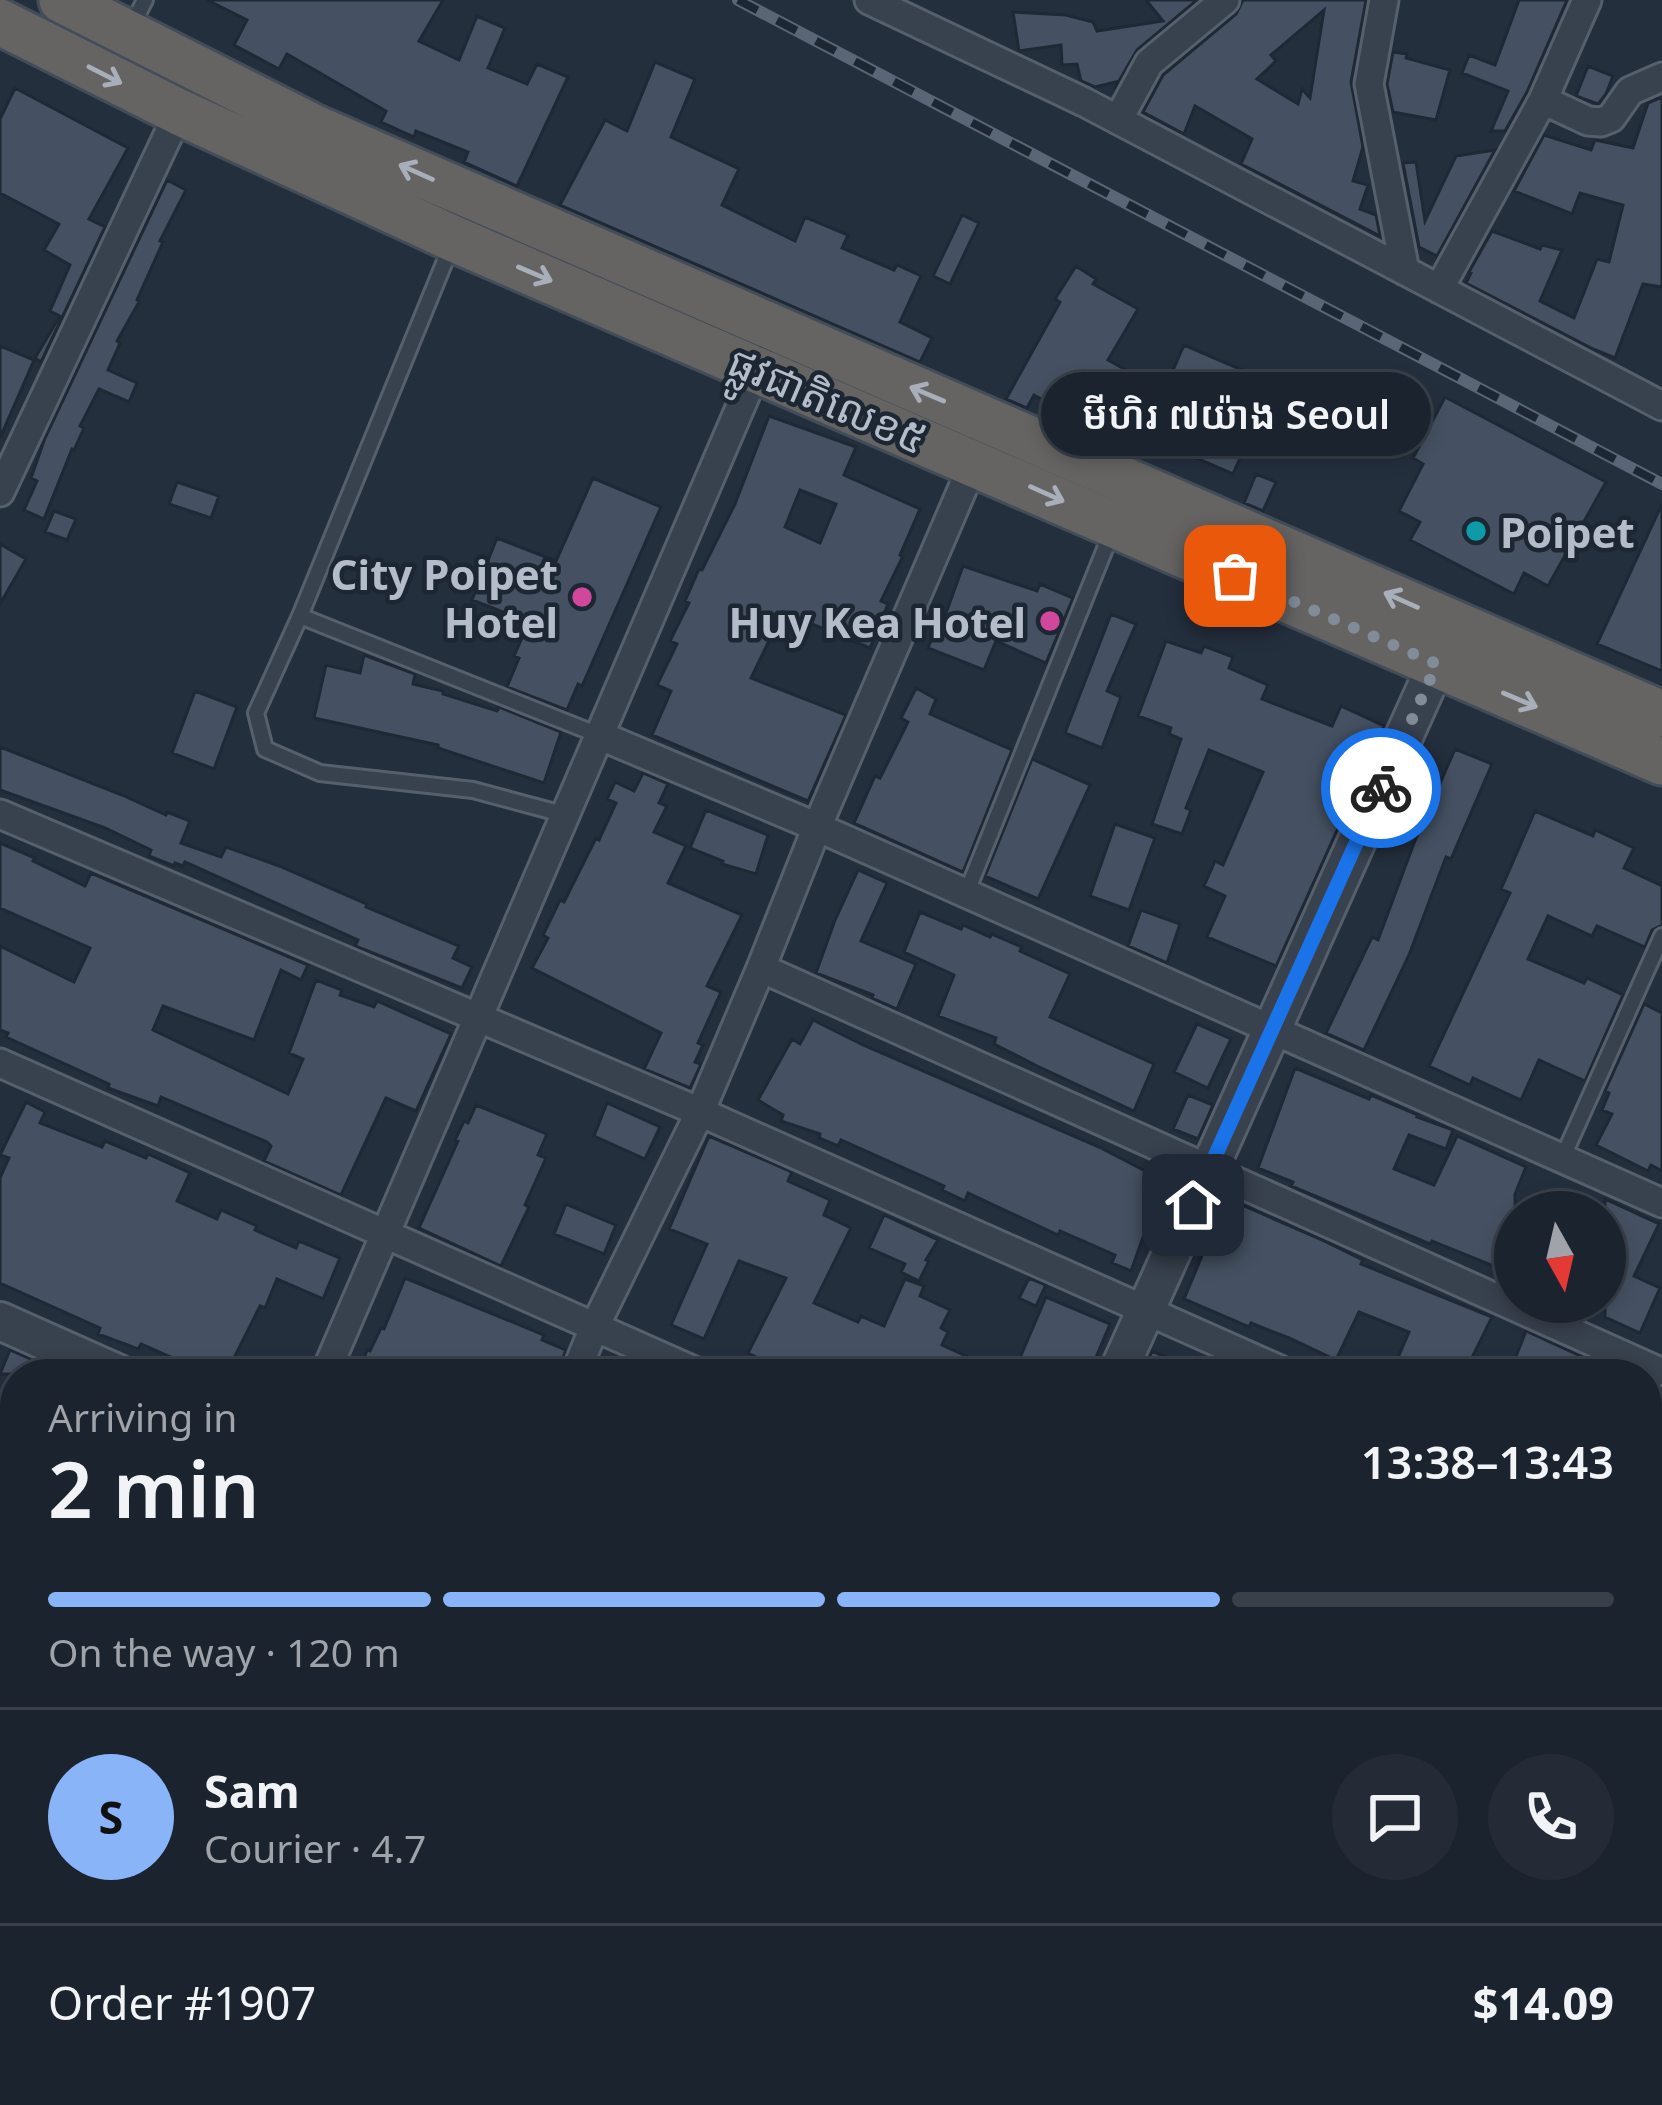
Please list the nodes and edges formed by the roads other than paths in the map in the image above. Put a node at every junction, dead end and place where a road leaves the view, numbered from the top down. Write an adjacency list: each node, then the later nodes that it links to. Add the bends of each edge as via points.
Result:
1 (62, 0): 6 (highway, ផ្លូវជាតិលេខ៥)
2 (869, 0): 11 (street)
3 (1225, 0): 11 (street, via 1149,63)
4 (1384, 0): 13 (street, via 1370,84)
5 (1587, 0): 9 (street)
6 (136, 17): 15 (highway, ផ្លូវជាតិលេខ៥, one-way to 6, via 315,128)
7 (0, 22): 10 (highway, ផ្លូវជាតិលេខ៥, one-way to 10)
8 (1662, 76): 9 (street, via 1630,92 1601,122)
9 (1543, 100): 14 (street)
10 (179, 112): 12 (highway, ផ្លូវជាតិលេខ៥); 18 (street)
11 (1118, 120): 13 (street)
12 (454, 239): 15 (highway, ផ្លូវជាតិលេខ៥, one-way to 15); 20 (lane)
13 (1405, 271): 14 (street)
14 (1439, 289): 16 (street)
15 (766, 348): 17 (highway, ផ្លូវជាតិលេខ៥); 21 (highway, ផ្លូវជាតិលេខ៥, one-way to 15); 23 (street)
16 (1662, 406)
17 (974, 462): 19 (highway, ផ្លូវជាតិលេខ៥, one-way to 19); 27 (street)
18 (2, 483)
19 (1115, 524): 21 (highway, ផ្លូវជាតិលេខ៥); 28 (lane)
20 (300, 616): 23 (lane); 26 (lane, via 256,712 266,749 320,773 473,790)
21 (1446, 644): 22 (highway, ផ្លូវជាតិលេខ៥); 24 (highway, ផ្លូវជាតិលេខ៥, one-way to 24); 32 (street)
22 (1662, 714)
23 (601, 736): 26 (street); 27 (street)
24 (1662, 762)
25 (0, 814): 31 (street)
26 (566, 815): 31 (street)
27 (817, 827): 28 (street); 30 (street)
28 (967, 894): 32 (street)
29 (1662, 936): 35 (lane)
30 (761, 968): 34 (street); 36 (street)
31 (479, 1018): 34 (street); 38 (street)
32 (1272, 1030): 35 (street); 36 (street)
33 (0, 1063): 38 (street)
34 (700, 1112): 39 (street); 41 (street)
35 (1562, 1159): 37 (street)
36 (1209, 1169): 39 (street); 48 (street)
37 (1662, 1203)
38 (385, 1235): 41 (street); 43 (street)
39 (1145, 1312): 46 (street); 47 (street)
40 (0, 1322): 42 (street)
41 (594, 1328): 44 (street); 45 (street)
42 (85, 1359)
43 (331, 1359)
44 (581, 1359)
45 (665, 1359)
46 (1124, 1359)
47 (1254, 1359)
48 (1617, 1359)

